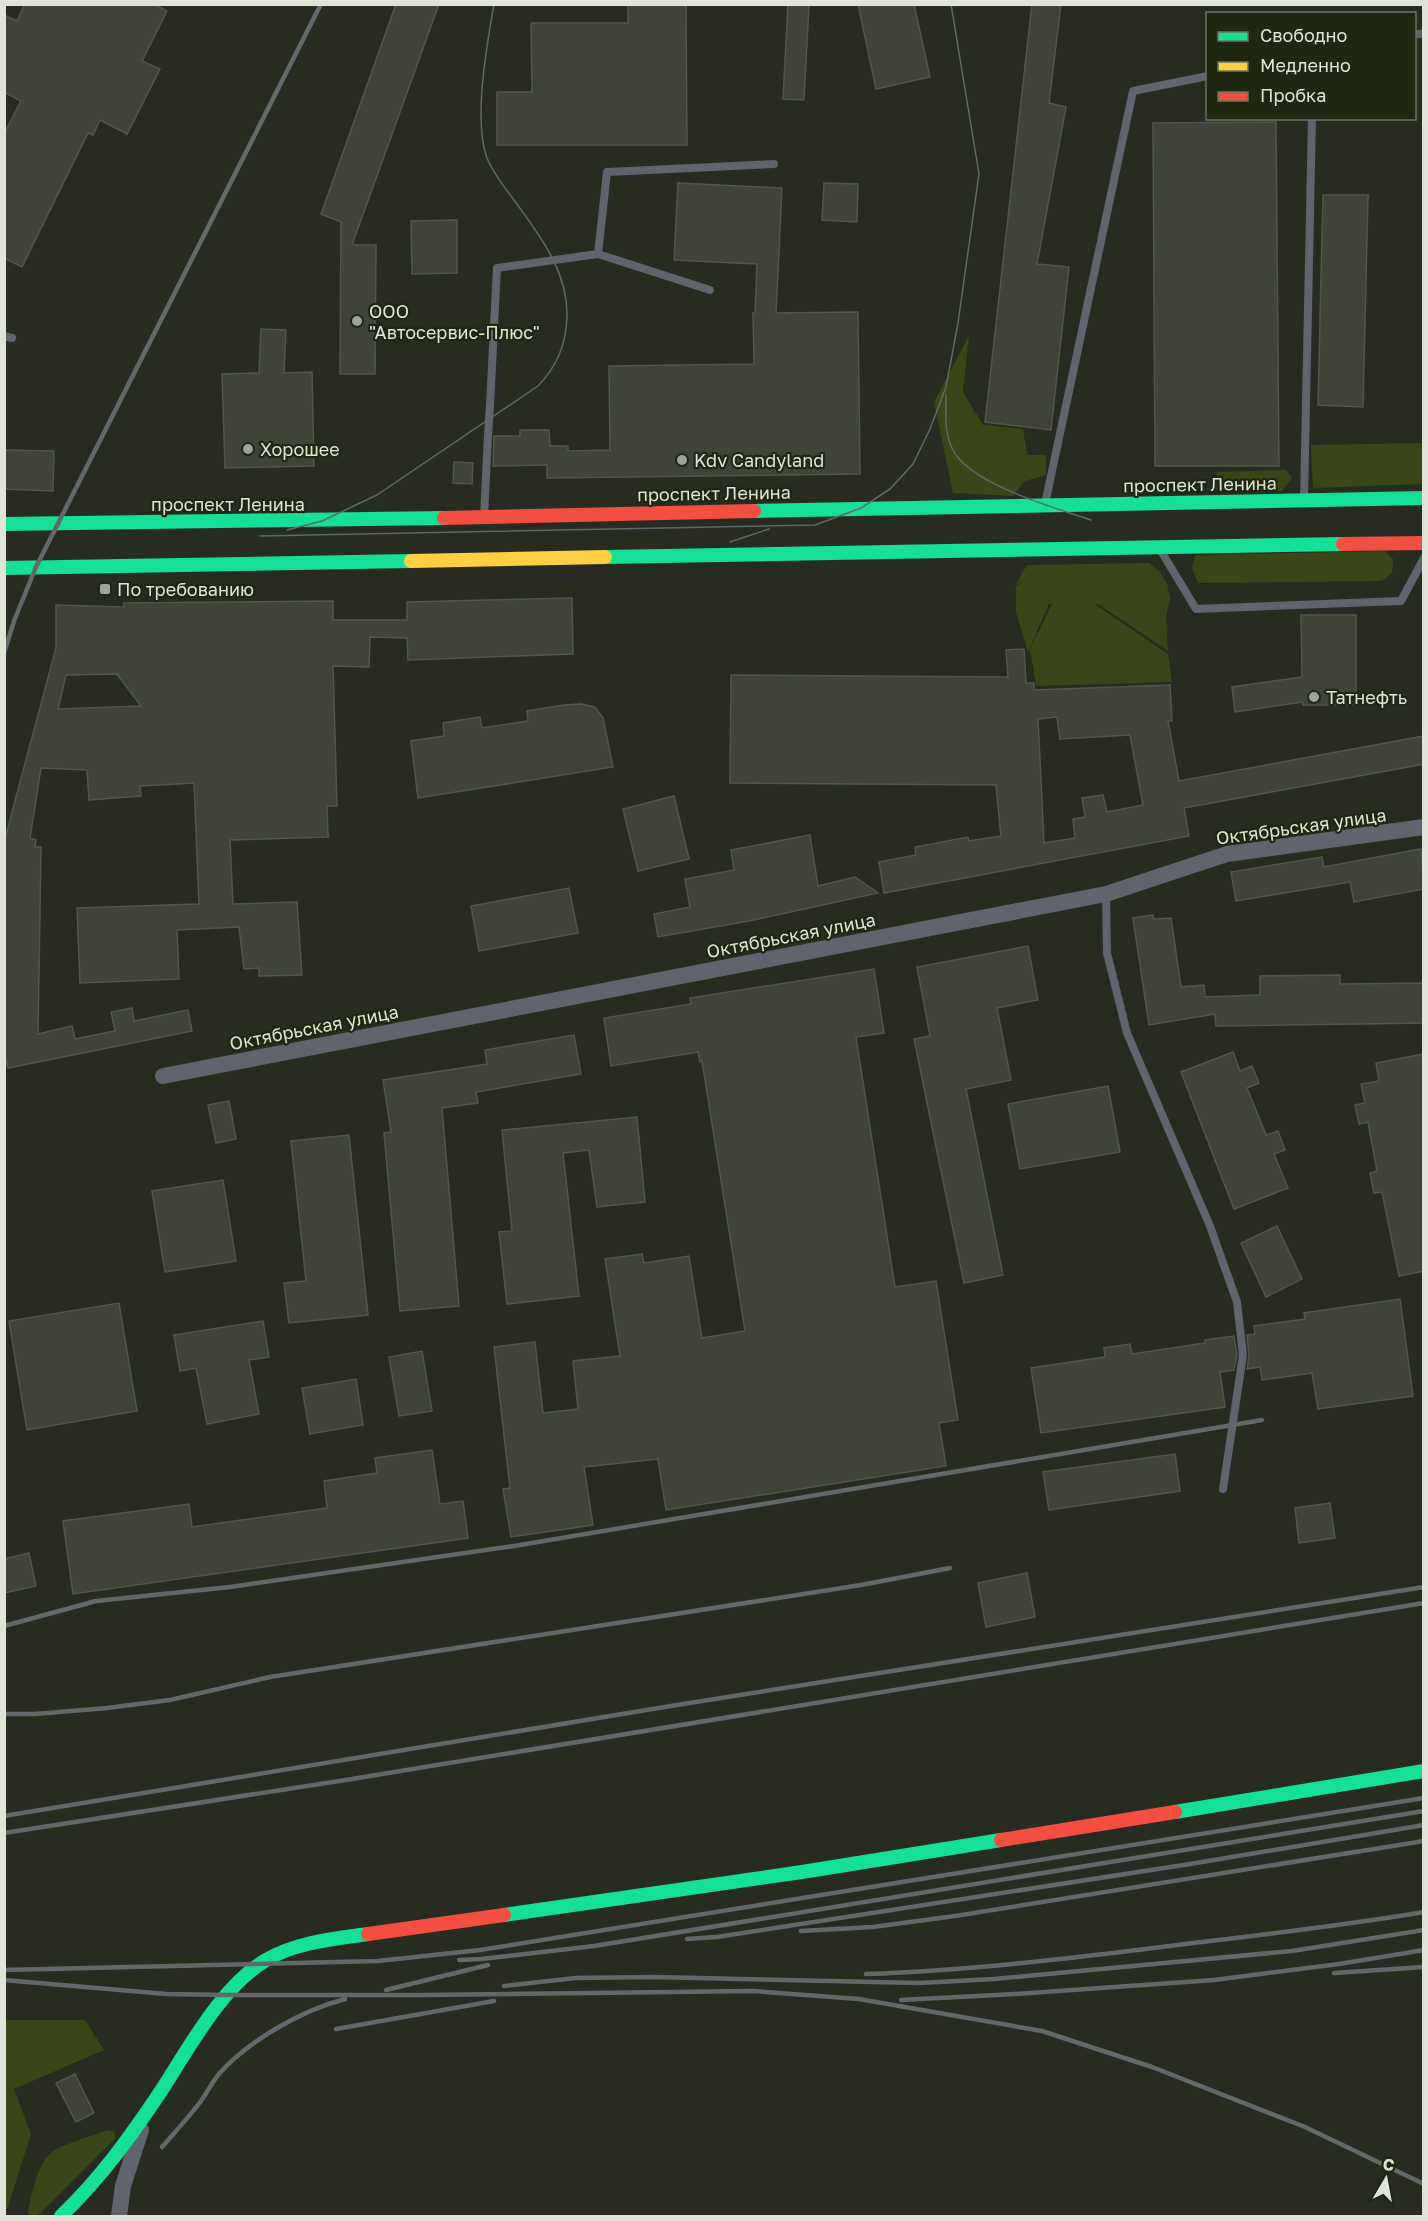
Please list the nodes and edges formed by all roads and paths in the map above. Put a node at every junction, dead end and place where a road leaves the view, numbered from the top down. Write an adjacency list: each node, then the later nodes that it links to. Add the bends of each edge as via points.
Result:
1 (1206, 76): 8 (lane, via 1133,91)
2 (1312, 120): 7 (lane)
3 (774, 164): 4 (lane, via 608,172)
4 (598, 254): 5 (lane); 9 (lane, bridge, via 497,268)
5 (710, 290)
6 (1424, 498): 7 (main road, проспект Ленина)
7 (1304, 500): 8 (main road, проспект Ленина)
8 (1045, 504): 9 (main road, проспект Ленина)
9 (484, 517): 10 (main road, проспект Ленина)
10 (4, 524)
11 (1424, 543): 12 (main road)
12 (1160, 548): 13 (lane, via 1196,609 1401,601); 14 (main road)
13 (1424, 558)
14 (4, 568)
15 (1424, 827): 16 (street, Октябрьская улица, via 1227,854)
16 (1106, 894): 17 (street, Октябрьская улица); 18 (lane, via 1107,953 1126,1034 1210,1226 1237,1302 1244,1355)
17 (163, 1076)
18 (1223, 1489)
19 (1424, 1771): 20 (main road, via 802,1872 315,1942 284,1951 261,1964 226,1995)
20 (147, 2111): 21 (main road, via 111,2163); 22 (street, via 123,2186)
21 (61, 2217)
22 (119, 2217)

